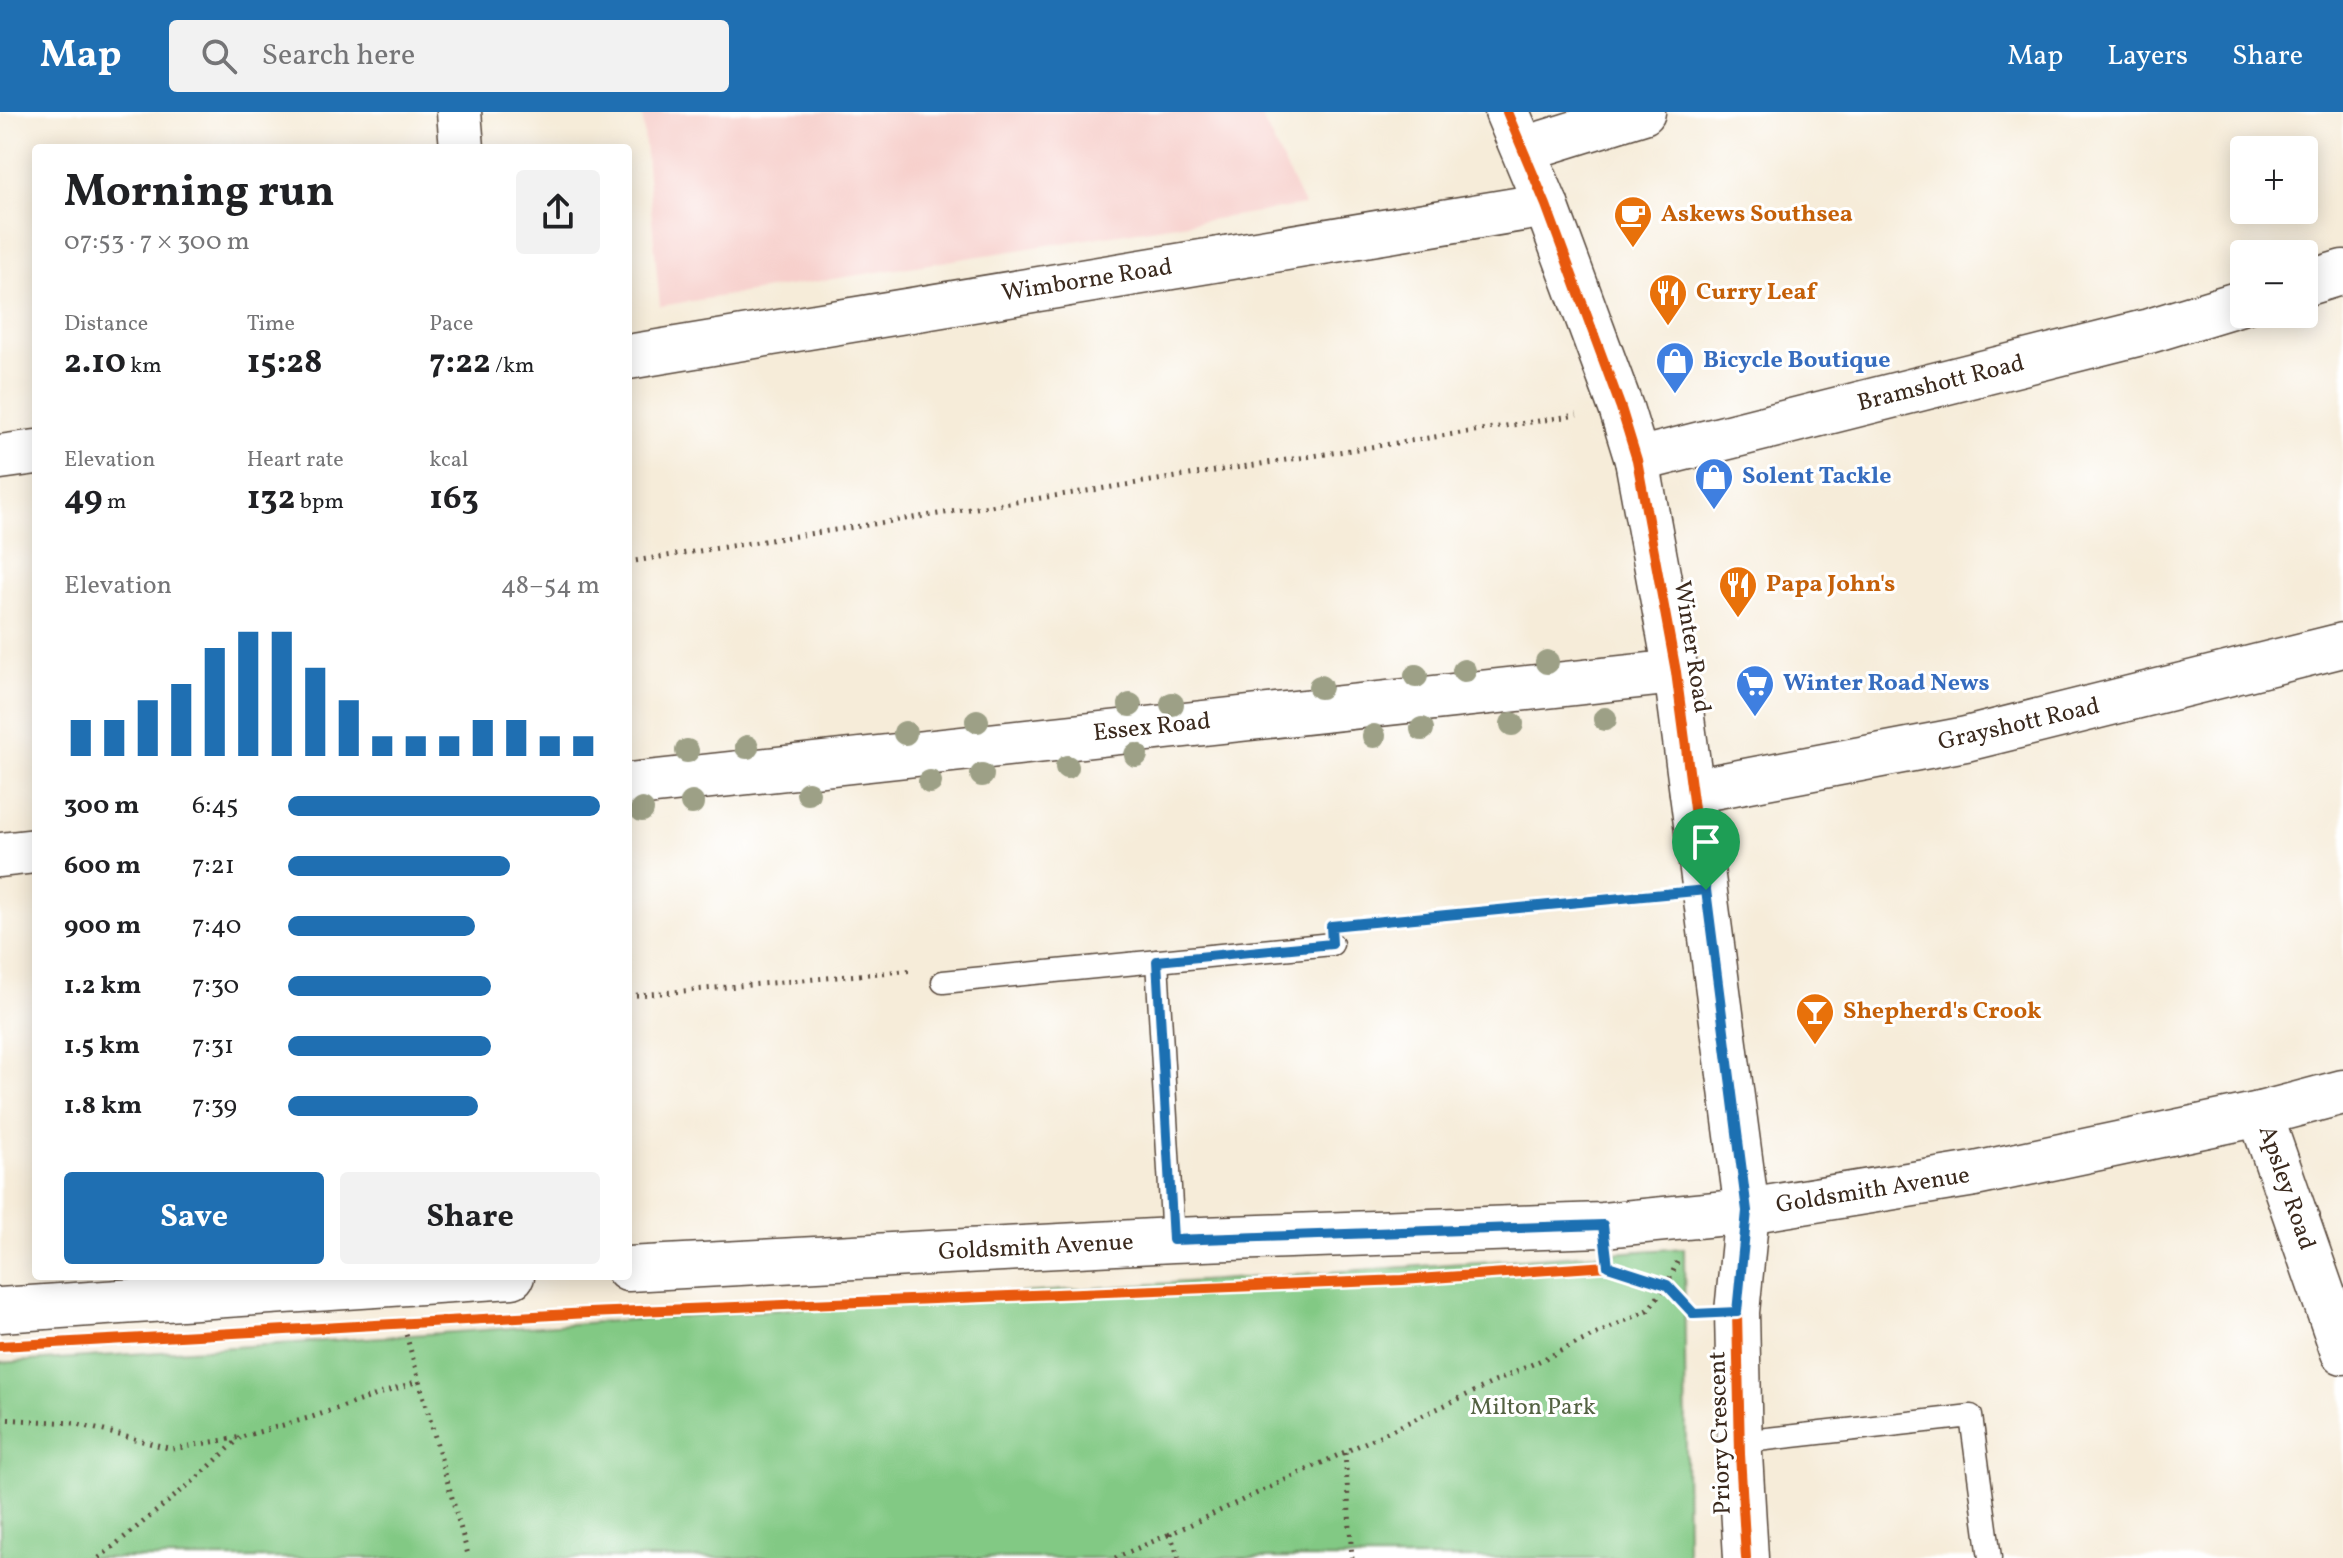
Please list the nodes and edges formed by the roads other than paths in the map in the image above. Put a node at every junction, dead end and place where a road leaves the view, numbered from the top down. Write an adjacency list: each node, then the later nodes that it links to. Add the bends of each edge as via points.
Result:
1 (459, 112): 4 (street)
2 (1643, 112): 3 (street)
3 (1515, 130): 5 (street, Winter Road)
4 (462, 144)
5 (1546, 205): 9 (street, Wimborne Road); 12 (street, Winter Road)
6 (2343, 272): 7 (street)
7 (2318, 280)
8 (2230, 306): 12 (street, Bramshott Road)
9 (632, 356)
10 (32, 453): 11 (street)
11 (0, 457)
12 (1637, 460): 14 (street, Winter Road)
13 (2343, 645): 16 (street, Grayshott Road, via 1966,739)
14 (1676, 672): 15 (street, Essex Road); 16 (street, Winter Road)
15 (632, 785)
16 (1692, 791): 24 (street, Winter Road)
17 (32, 851): 18 (street)
18 (0, 855)
19 (1332, 944): 20 (lane)
20 (1157, 961): 21 (lane); 25 (lane)
21 (943, 982)
22 (2343, 1092): 23 (street, Goldsmith Avenue)
23 (2260, 1114): 24 (street, Goldsmith Avenue, via 1975,1174); 29 (street, Apsley Road)
24 (1747, 1211): 25 (street, Goldsmith Avenue, via 1603,1225); 30 (street, Priory Crescent, via 1737,1312)
25 (1173, 1240): 26 (street, Goldsmith Avenue)
26 (632, 1269)
27 (452, 1280): 28 (street)
28 (0, 1310)
29 (2343, 1352)
30 (1740, 1442): 31 (street, Priory Crescent); 32 (lane, via 1971,1416)
31 (1746, 1558)
32 (1990, 1558)

